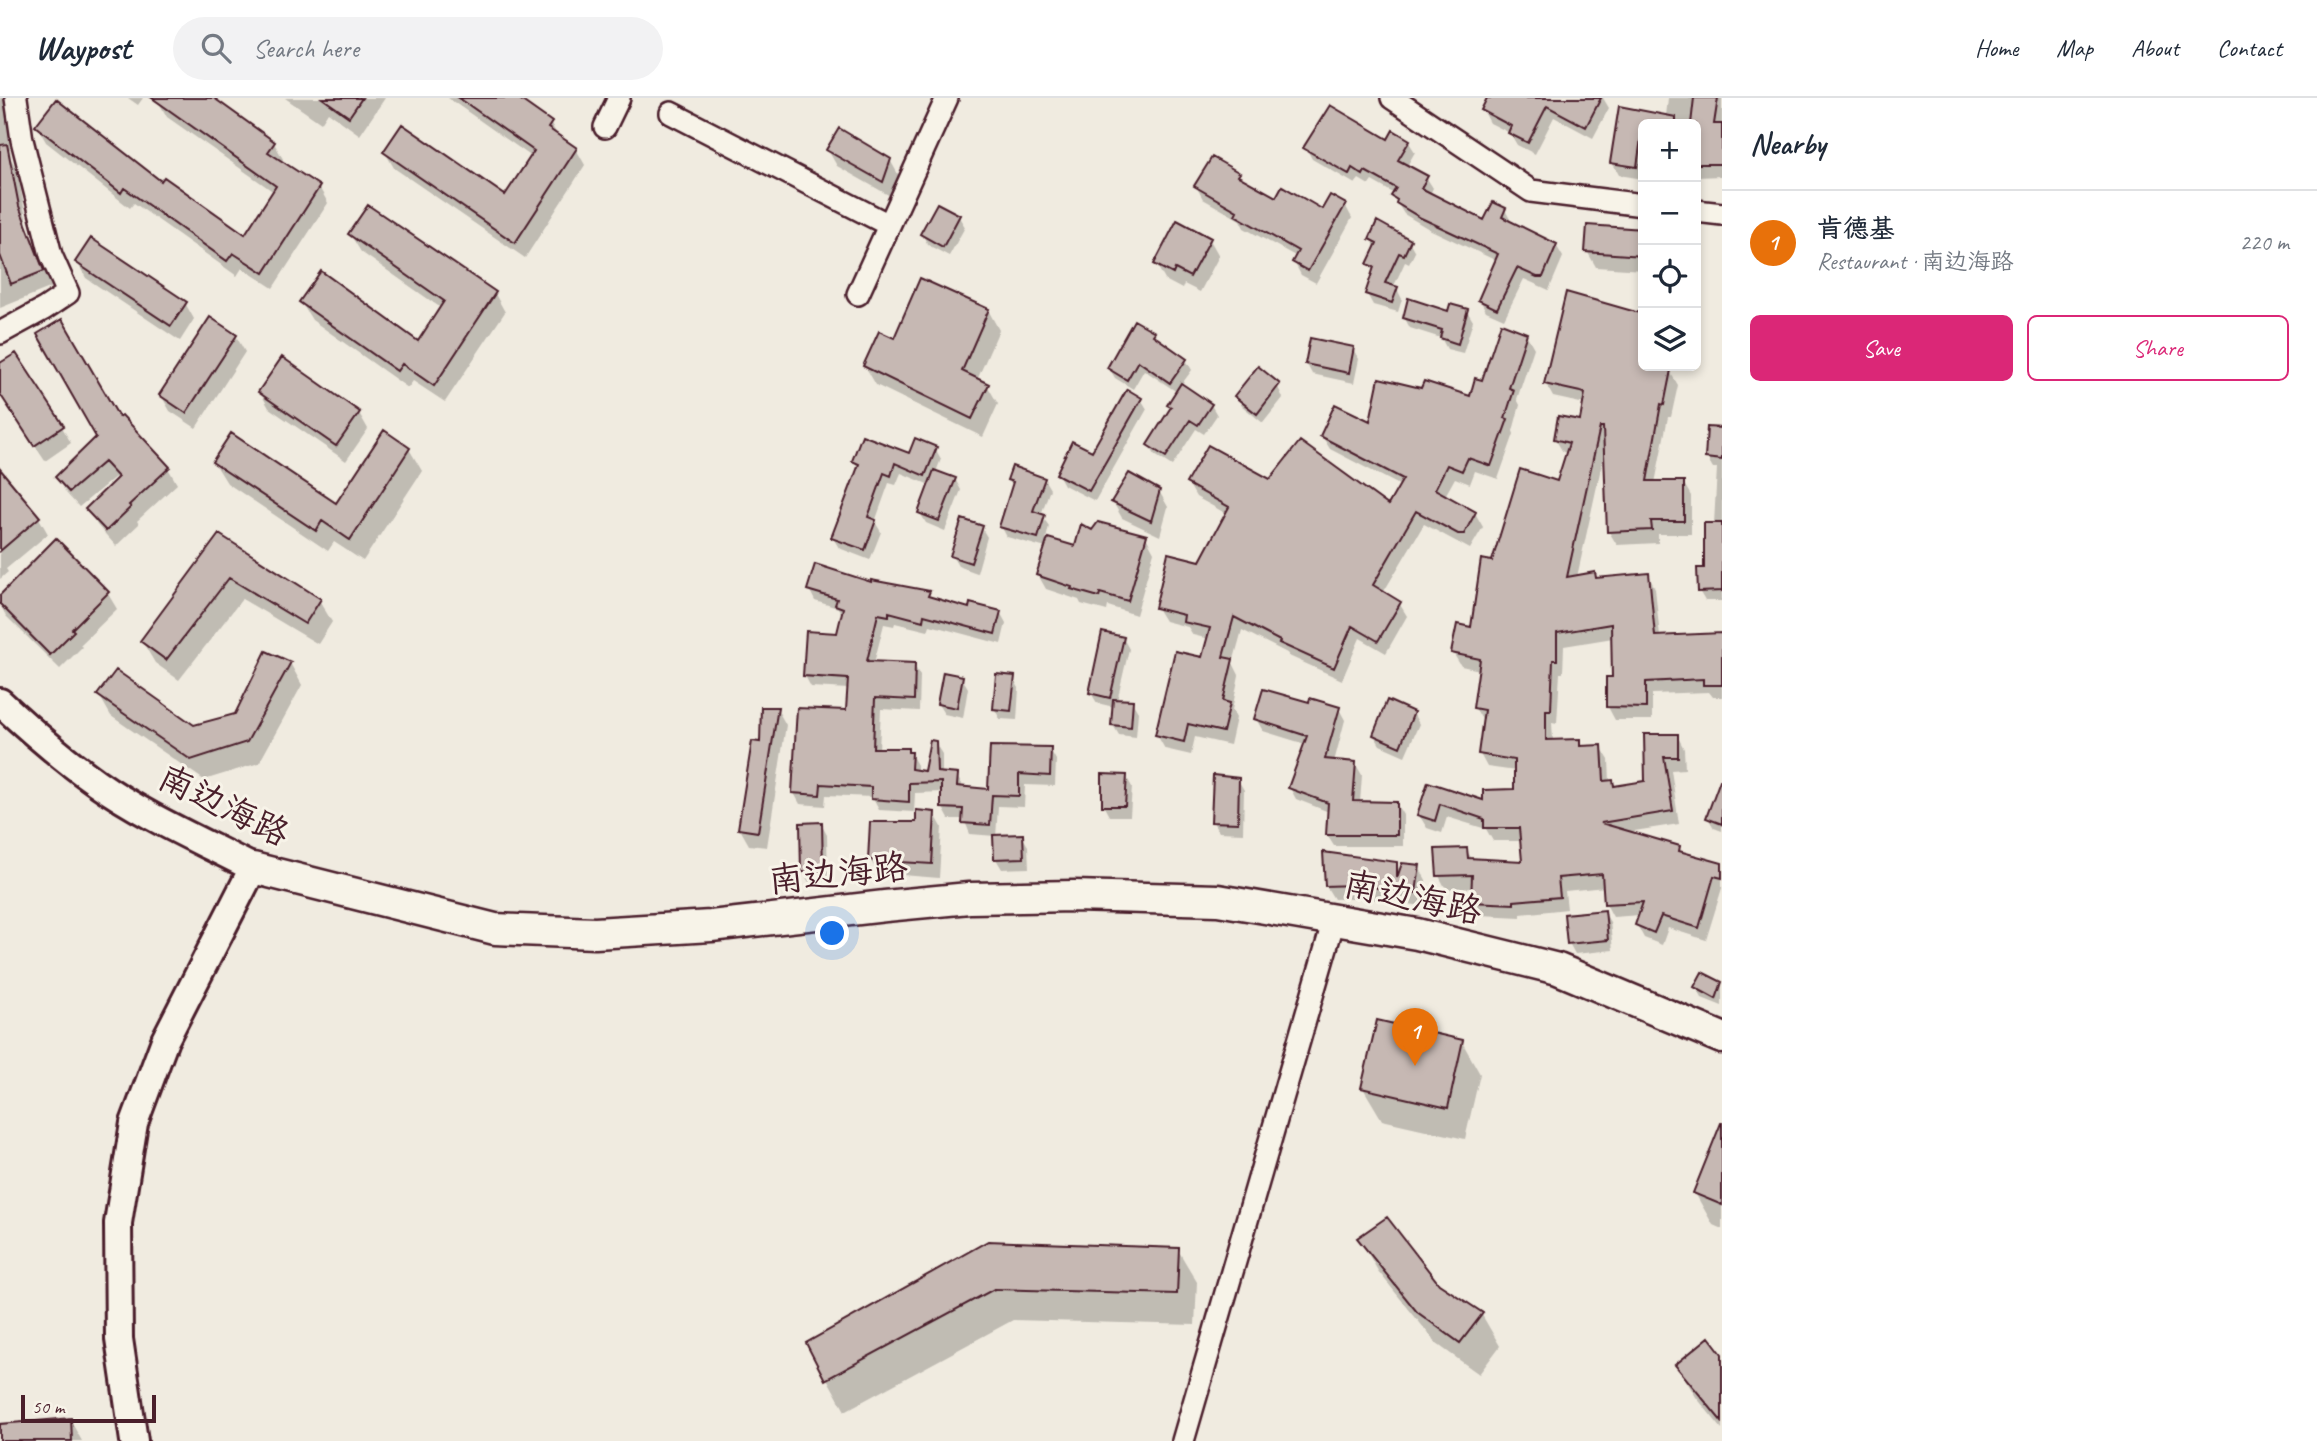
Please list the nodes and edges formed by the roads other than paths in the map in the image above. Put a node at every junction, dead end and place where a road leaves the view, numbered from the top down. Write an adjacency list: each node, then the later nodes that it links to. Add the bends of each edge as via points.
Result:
1 (16, 98): 12 (street, via 51,256 68,293)
2 (619, 98): 6 (street)
3 (947, 98): 10 (street)
4 (1392, 98): 7 (street, via 1531,191)
5 (671, 113): 10 (street)
6 (605, 127)
7 (1638, 204)
8 (1701, 212): 9 (street)
9 (1722, 214)
10 (889, 225): 11 (street)
11 (858, 294)
12 (0, 333)
13 (0, 702): 14 (street, 南边海路, via 97,783)
14 (253, 868): 15 (main road, 南边海路, via 495,929 608,932 711,926 969,898 1074,896 1218,900); 17 (street, via 165,1040 134,1123 118,1223 119,1339)
15 (1334, 920): 16 (main road, 南边海路, via 1417,934 1558,969); 18 (street)
16 (1722, 1038)
17 (134, 1441)
18 (1183, 1441)

